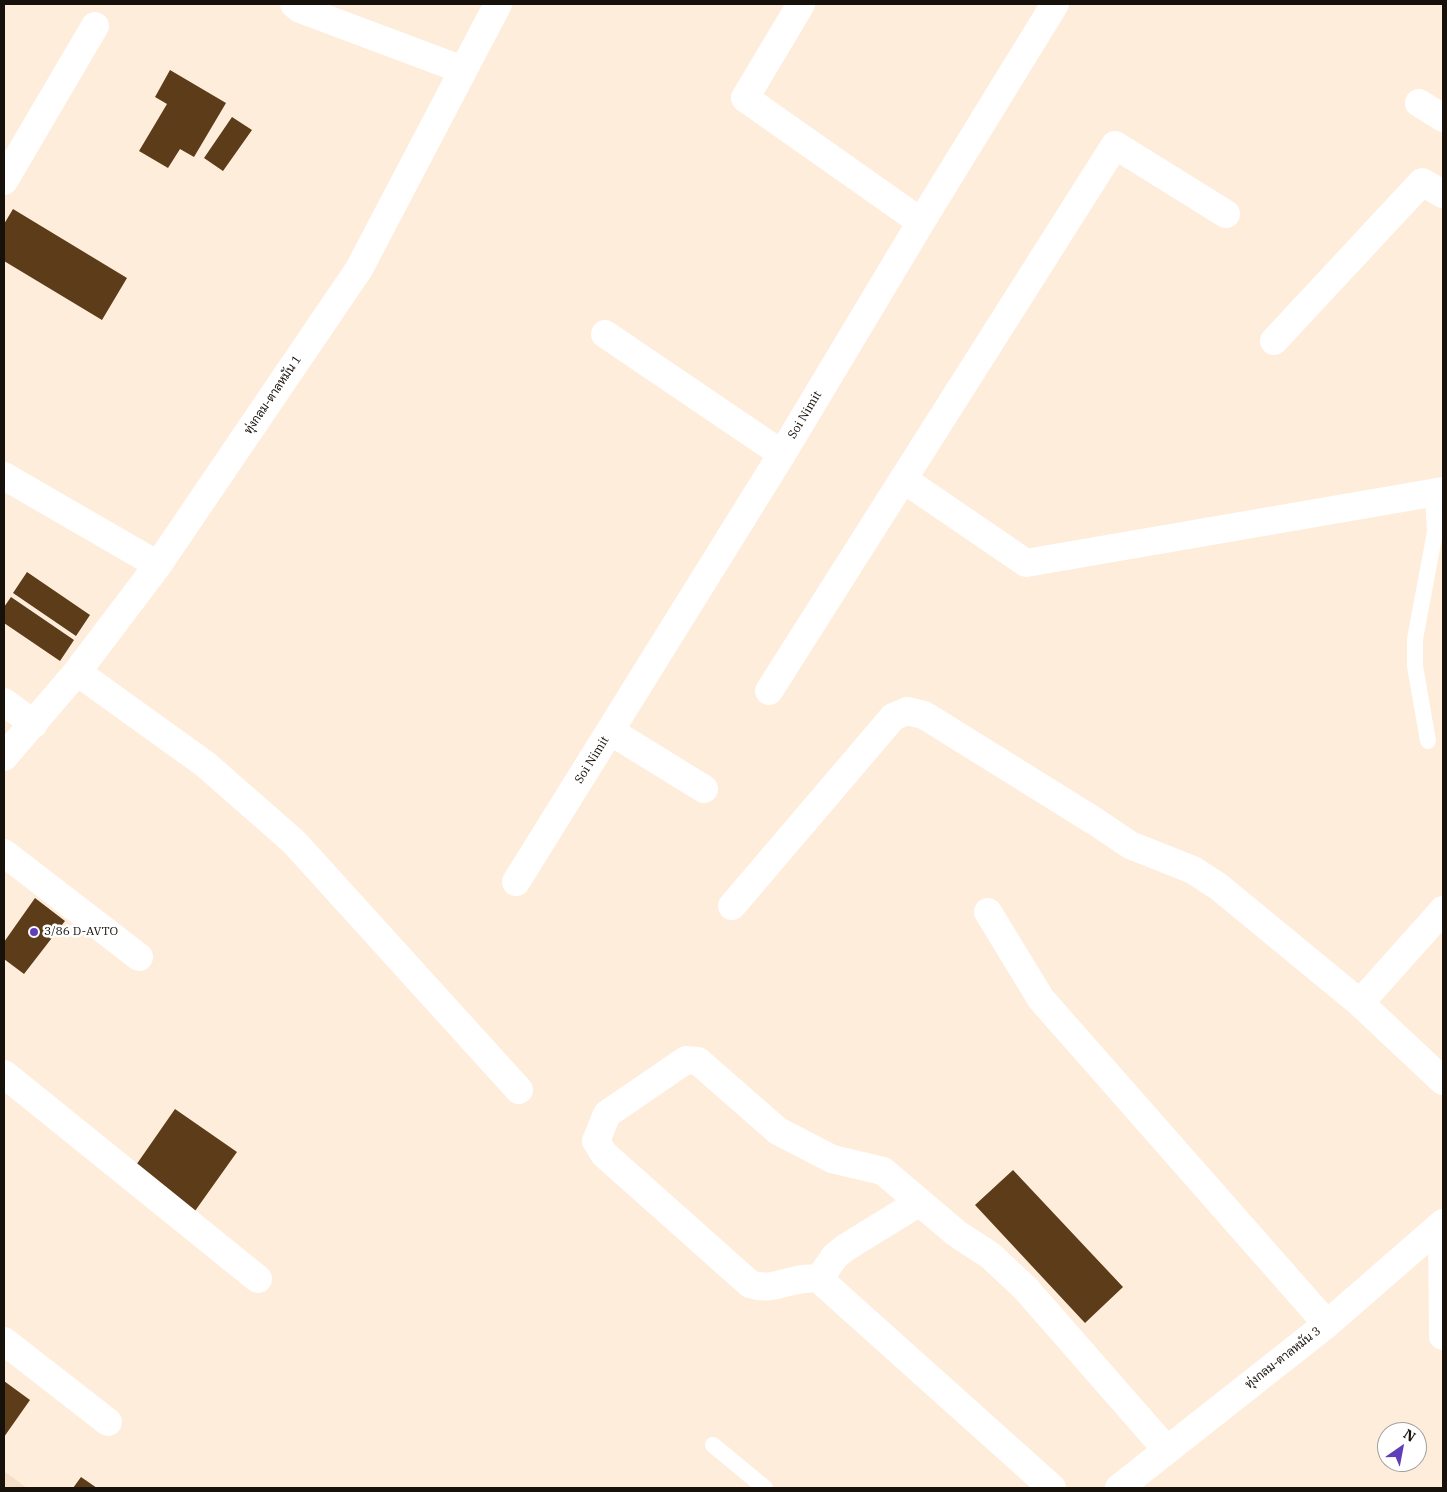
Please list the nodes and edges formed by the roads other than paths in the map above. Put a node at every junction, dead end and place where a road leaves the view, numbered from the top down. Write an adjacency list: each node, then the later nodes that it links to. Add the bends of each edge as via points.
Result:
1 (294, 4): 6 (street)
2 (498, 4): 6 (street, ทุ่งกลม-ตาลหมัน 1)
3 (801, 4): 12 (street, via 746,98)
4 (1055, 4): 12 (street, Soi Nimit)
5 (95, 26): 9 (street)
6 (463, 70): 19 (street, ทุ่งกลม-ตาลหมัน 1, via 359,269)
7 (1419, 102): 8 (street)
8 (1443, 118)
9 (4, 181)
10 (1443, 194): 14 (street, via 1422,182)
11 (1226, 214): 17 (street, via 1116,145)
12 (921, 222): 15 (street, Soi Nimit)
13 (605, 334): 15 (street)
14 (1274, 341)
15 (782, 454): 24 (street, Soi Nimit)
16 (4, 476): 19 (street)
17 (903, 479): 18 (street, via 1026,563); 21 (street)
18 (1438, 492): 25 (lane, via 1435,532 1415,639 1415,666)
19 (158, 565): 20 (street, ทุ่งกลม-ตาลหมัน 1)
20 (78, 672): 23 (street, ทุ่งกลม-ตาลหมัน 1); 37 (street, via 204,764 294,842)
21 (770, 691)
22 (4, 702): 23 (street)
23 (34, 724): 26 (street, ทุ่งกลม-ตาลหมัน 1)
24 (610, 731): 27 (street); 29 (street, Soi Nimit)
25 (1428, 741)
26 (4, 757)
27 (704, 789)
28 (4, 854): 33 (street)
29 (516, 882)
30 (732, 906): 34 (street, via 893,717 907,711 924,715 1118,838 1193,870 1219,887)
31 (1443, 910): 34 (street)
32 (988, 912): 42 (street, via 1041,999)
33 (139, 957)
34 (1360, 1003): 36 (street)
35 (4, 1074): 40 (street)
36 (1443, 1081)
37 (519, 1090)
38 (918, 1203): 41 (street, via 845,1248 835,1256); 41 (street, via 883,1171 832,1159 778,1131 698,1061 686,1060 607,1114 596,1141 604,1154 750,1284 762,1288 805,1276); 47 (street, via 991,1256 1026,1289)
39 (1443, 1224): 42 (street, ทุ่งกลม-ตาลหมัน 3); 43 (street)
40 (258, 1279)
41 (819, 1279): 49 (street)
42 (1328, 1324): 47 (street, ทุ่งกลม-ตาลหมัน 3)
43 (1443, 1336)
44 (4, 1341): 45 (street)
45 (108, 1422)
46 (713, 1445): 48 (lane)
47 (1166, 1449): 50 (street, ทุ่งกลม-ตาลหมัน 3)
48 (766, 1488)
49 (1052, 1488)
50 (1119, 1488)

